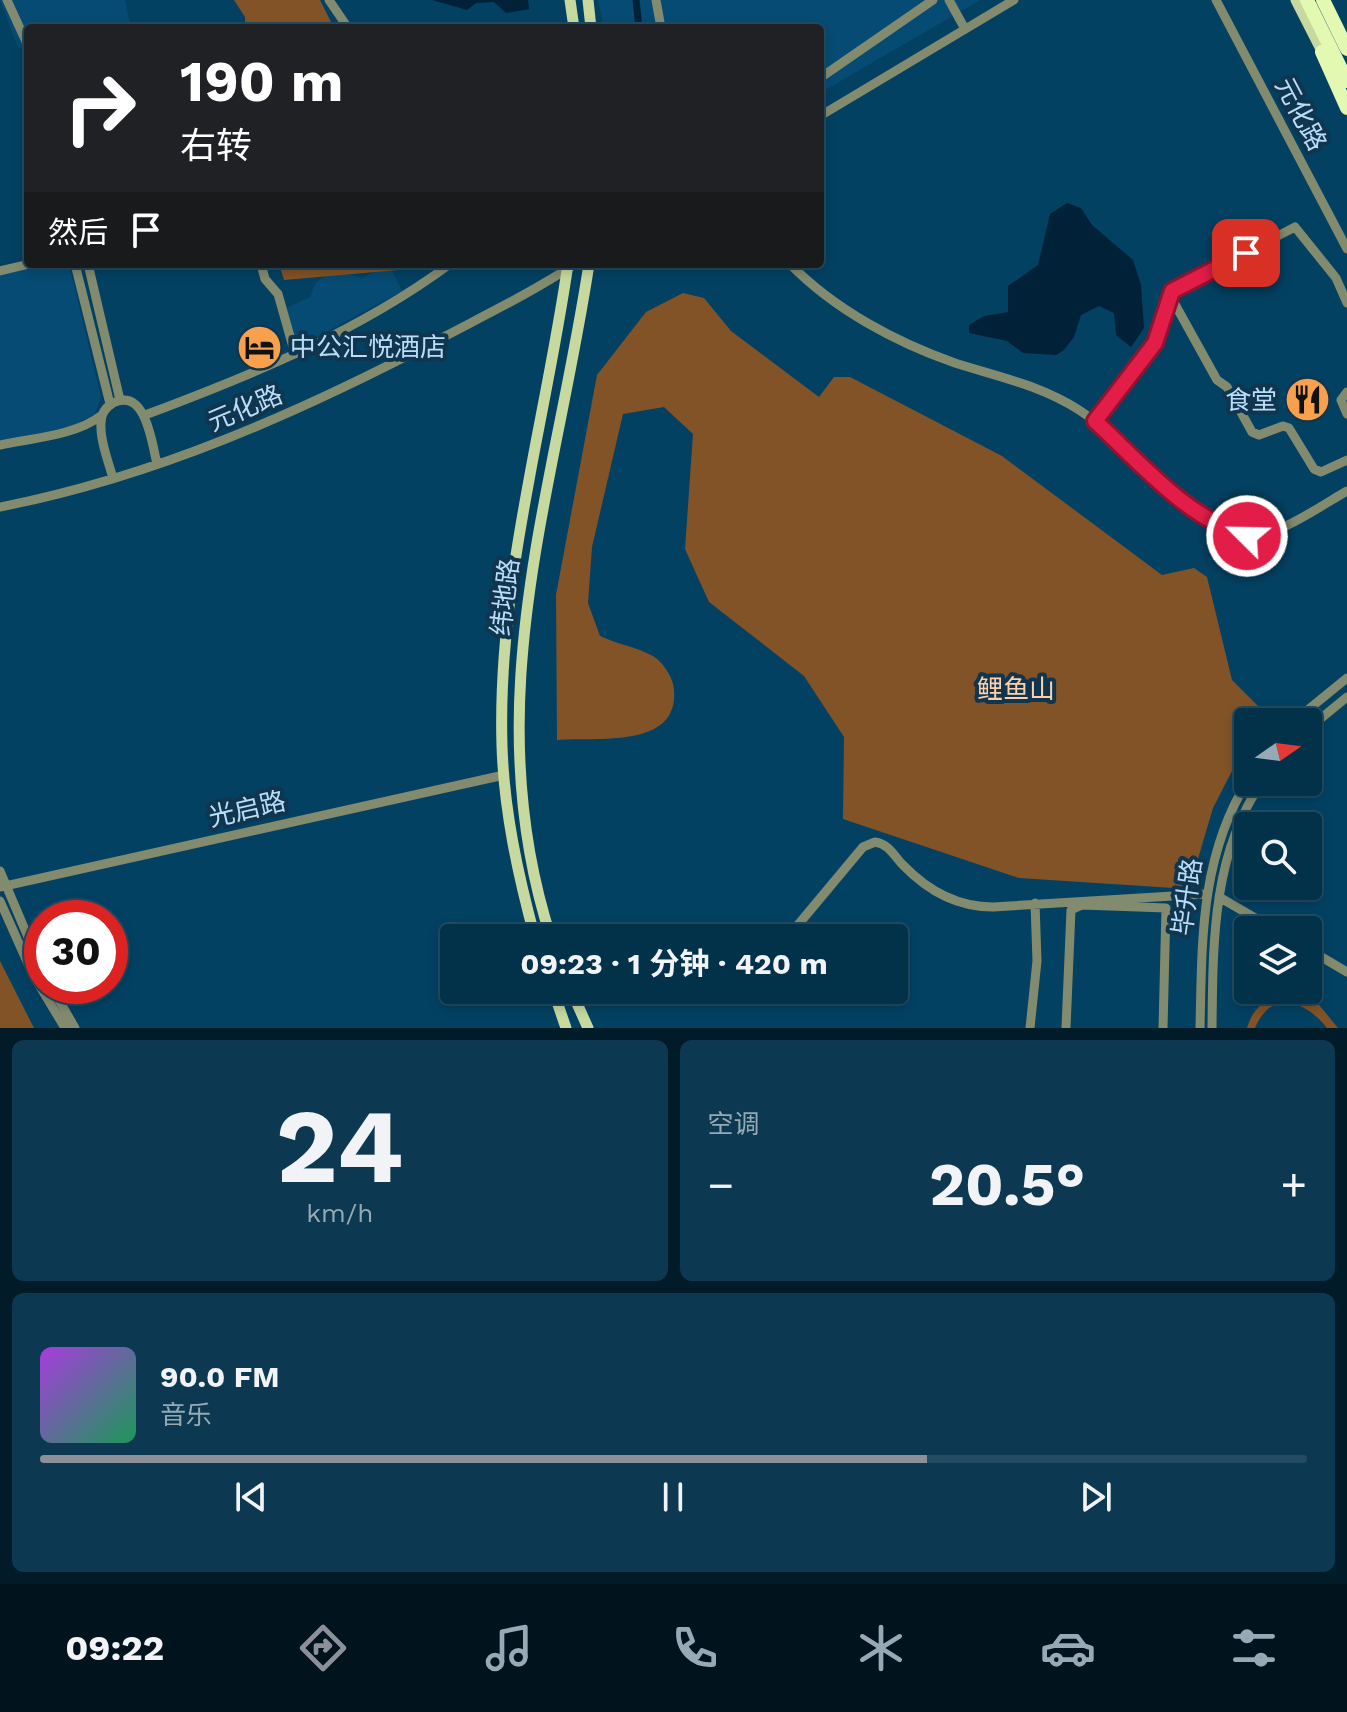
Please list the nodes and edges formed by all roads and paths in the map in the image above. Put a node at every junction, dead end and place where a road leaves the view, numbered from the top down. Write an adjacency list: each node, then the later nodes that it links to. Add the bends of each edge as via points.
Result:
1 (7, 0): 20 (street)
2 (329, 0): 14 (street)
3 (570, 0): 15 (main road)
4 (588, 0): 16 (main road)
5 (656, 0): 17 (street)
6 (933, 0): 23 (street)
7 (949, 0): 18 (street)
8 (1014, 0): 18 (street)
9 (1216, 0): 28 (street, 元化路)
10 (1296, 0): 22 (main road)
11 (1307, 0): 24 (highway)
12 (1323, 0): 21 (highway)
13 (1330, 0): 19 (highway)
14 (345, 24)
15 (573, 24)
16 (591, 24)
17 (660, 24)
18 (965, 29): 27 (street)
19 (1347, 32)
20 (24, 37)
21 (1347, 49)
22 (1322, 52): 25 (main road); 26 (highway)
23 (824, 75)
24 (1347, 81)
25 (1347, 98)
26 (1347, 108)
27 (824, 114)
28 (1347, 249)
29 (24, 265): 38 (street)
30 (76, 268): 43 (street)
31 (89, 268): 43 (street)
32 (262, 268): 41 (street, via 278,294)
33 (445, 268): 41 (street, via 409,294)
34 (566, 268): 50 (street, 元化路, via 318,400)
35 (570, 268): 58 (main road, 纬地路, via 505,632)
36 (588, 268): 69 (main road, 纬地路, via 528,583 519,684 523,805)
37 (794, 268): 47 (street, via 879,330 958,363 1031,385)
38 (0, 271)
39 (1171, 297): 40 (street, via 1172,291 1295,227 1336,278); 47 (street, via 1155,343); 49 (street, via 1252,432 1289,428 1321,472)
40 (1347, 303)
41 (295, 354): 46 (street)
42 (1347, 392): 44 (street, via 1341,400)
43 (115, 402): 45 (street); 46 (street, via 137,405)
44 (1347, 414)
45 (102, 415): 48 (street, via 70,430); 51 (street, via 100,427)
46 (145, 415): 50 (street)
47 (1095, 421): 52 (street, via 1175,496 1211,521 1247,536 1265,534)
48 (0, 445)
49 (1347, 460)
50 (157, 464): 51 (street, 元化路)
51 (113, 478): 53 (street, 元化路)
52 (1347, 491)
53 (0, 507)
54 (1347, 678): 56 (street)
55 (1347, 697): 57 (street)
56 (1310, 708)
57 (1322, 718)
58 (504, 775): 62 (street, 光启路); 68 (main road, 纬地路)
59 (1240, 796): 63 (street, 毕升路, via 1220,836)
60 (1255, 796): 64 (street, 毕升路, via 1236,832)
61 (0, 871): 62 (street)
62 (2, 886): 71 (street)
63 (1206, 894): 66 (street); 84 (street, 毕升路)
64 (1219, 897): 67 (street); 85 (street, 毕升路)
65 (0, 901): 77 (street, via 33,975)
66 (1035, 903): 70 (street, via 984,907 954,901 921,882 886,845 872,842); 81 (street, via 1037,961)
67 (1252, 916)
68 (531, 924)
69 (548, 924)
70 (799, 924)
71 (24, 932)
72 (1322, 957): 73 (street)
73 (1347, 972)
74 (61, 1004): 78 (street)
75 (558, 1004): 79 (main road)
76 (577, 1004): 80 (main road)
77 (65, 1028)
78 (75, 1028)
79 (566, 1028)
80 (588, 1028)
81 (1030, 1028)
82 (1066, 1028): 83 (street, via 1071,910 1082,905 1166,908)
83 (1163, 1028)
84 (1200, 1028)
85 (1212, 1028)

